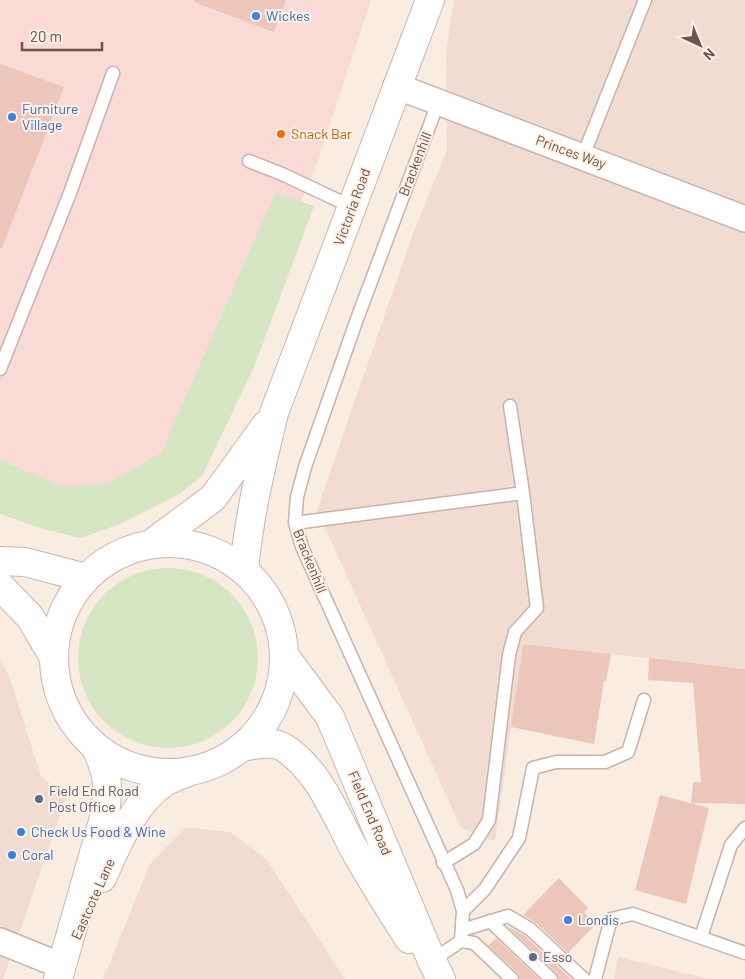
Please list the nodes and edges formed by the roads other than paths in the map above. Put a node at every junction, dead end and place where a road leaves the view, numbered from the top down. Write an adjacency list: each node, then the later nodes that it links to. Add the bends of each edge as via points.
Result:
1 (430, 0): 4 (street, Victoria Road)
2 (645, 0): 6 (lane)
3 (113, 73): 10 (lane, via 70,193)
4 (396, 86): 5 (street, Princes Way); 8 (street, Victoria Road)
5 (438, 103): 6 (street, Princes Way); 14 (lane, Brackenhill, via 308,459 297,497)
6 (583, 156): 9 (street, Princes Way)
7 (249, 161): 8 (lane)
8 (352, 207): 12 (street, Victoria Road)
9 (745, 219)
10 (0, 369)
11 (510, 406): 13 (lane)
12 (274, 413): 15 (street, Victoria Road, via 213,498); 17 (street, Victoria Road, via 248,525)
13 (523, 494): 14 (lane); 27 (lane, via 536,608 515,632 509,656 489,820 474,844)
14 (295, 523): 27 (lane, Brackenhill, via 302,547)
15 (151, 544): 17 (street, via 184,544 216,553); 18 (street, via 115,556)
16 (0, 561): 18 (street, via 25,562)
17 (244, 571): 20 (street, via 262,590 275,612)
18 (86, 578): 21 (street, via 64,610)
19 (0, 586): 21 (street, via 30,617)
20 (284, 655): 23 (street, via 278,695 264,724); 34 (street, Field End Road, via 330,717)
21 (53, 656): 24 (street, via 59,689 71,719)
22 (644, 700): 28 (lane, via 628,752 605,762 556,762 533,768 519,838 485,890)
23 (242, 747): 25 (street, via 217,763); 34 (street, Field End Road, via 261,744 282,746 304,766 328,797 395,918)
24 (96, 748): 25 (street, via 124,764 147,771); 35 (street, Eastcote Lane, via 105,766 108,788 105,814)
25 (188, 772): 35 (street, Eastcote Lane, via 164,783 133,815 120,836)
26 (745, 828): 31 (lane, via 731,845)
27 (443, 863): 28 (lane, Brackenhill)
28 (464, 911): 30 (lane, Brackenhill)
29 (490, 921): 30 (lane); 37 (lane); 38 (lane, via 508,916 530,929)
30 (461, 936): 34 (lane); 36 (lane, via 474,943)
31 (701, 937): 33 (lane); 39 (lane, via 633,914 611,919)
32 (0, 941): 35 (street)
33 (745, 953)
34 (434, 971)
35 (60, 972)
36 (512, 979)
37 (552, 979)
38 (584, 979)
39 (595, 979)

